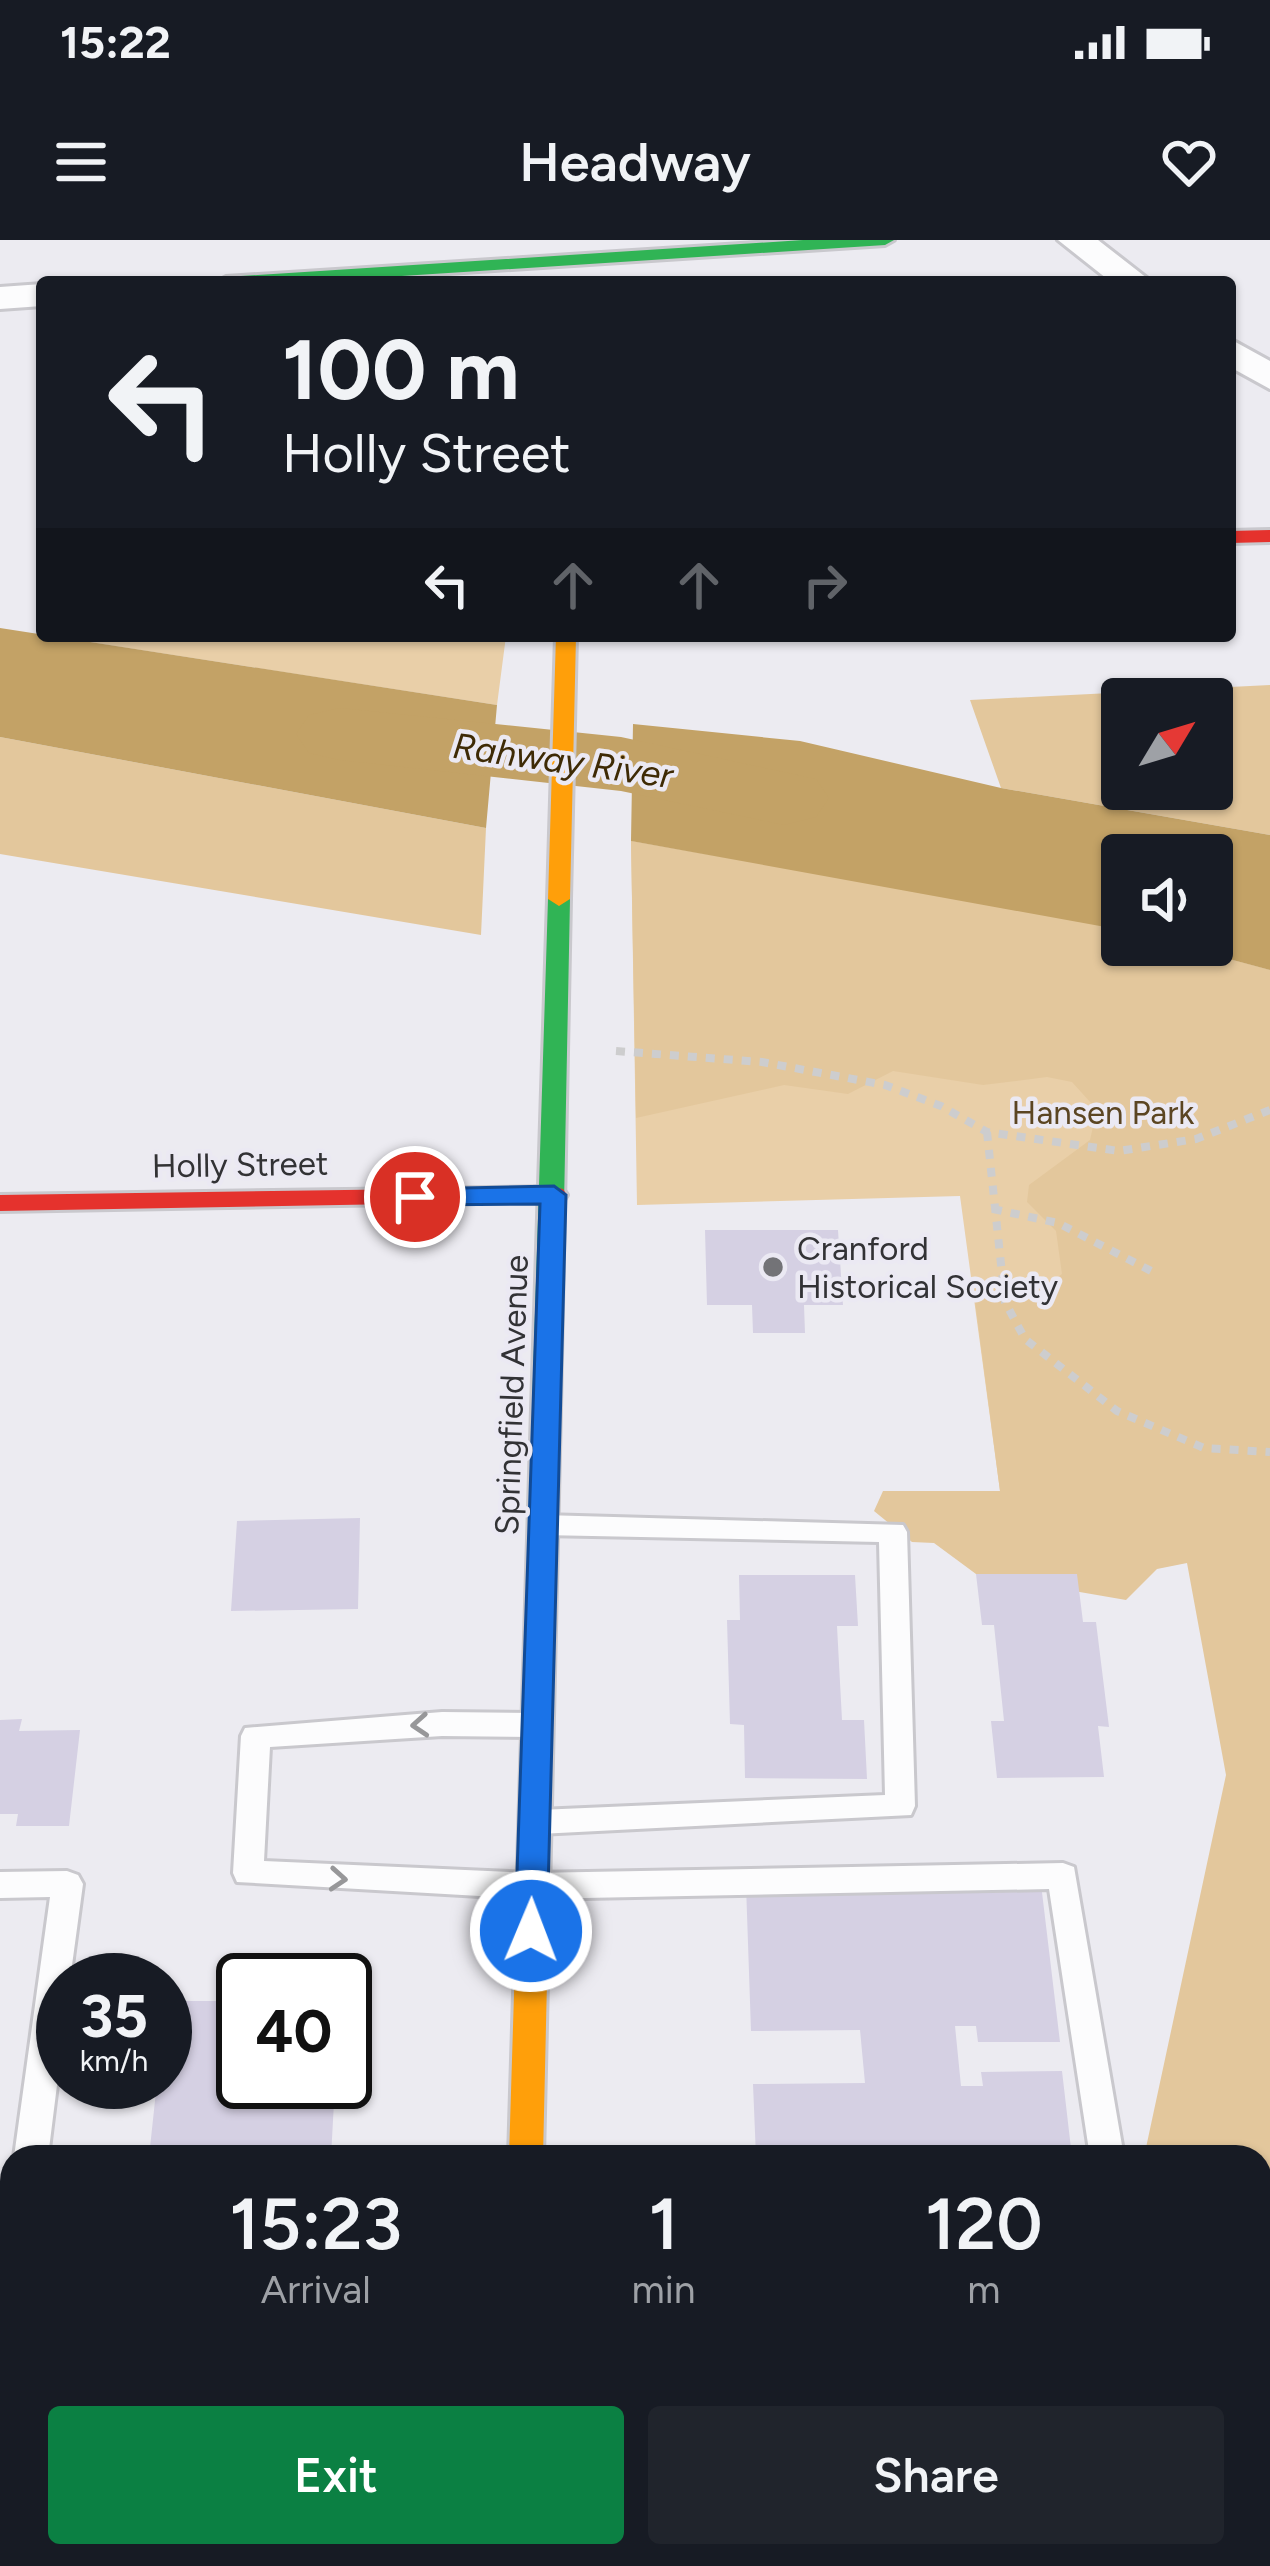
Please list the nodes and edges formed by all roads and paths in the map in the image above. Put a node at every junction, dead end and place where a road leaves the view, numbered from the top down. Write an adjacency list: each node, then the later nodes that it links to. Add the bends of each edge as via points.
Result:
1 (885, 240): 3 (street)
2 (1075, 240): 5 (street)
3 (585, 260): 4 (street)
4 (324, 276)
5 (1126, 276)
6 (36, 295): 7 (street)
7 (0, 298)
8 (1236, 354): 9 (street)
9 (1270, 378)
10 (1270, 536): 11 (street)
11 (1236, 537)
12 (566, 642): 16 (street, Springfield Avenue)
13 (614, 1050): 15 (path, via 762,1062 886,1085)
14 (1270, 1110): 15 (path, via 1196,1139 1119,1150)
15 (987, 1132): 18 (path)
16 (554, 1195): 17 (street, Holly Street); 21 (street, Springfield Avenue)
17 (0, 1203)
18 (993, 1209): 19 (path, via 1036,1212 1086,1230); 20 (path, via 1006,1302 1025,1339 1117,1411 1204,1448)
19 (1155, 1273)
20 (1270, 1452)
21 (543, 1525): 22 (street, Springfield Avenue); 23 (lane, via 893,1532 900,1806)
22 (537, 1725): 23 (street, Springfield Avenue); 25 (lane, one-way to 25, via 256,1736 248,1873)
23 (534, 1822): 25 (street, Springfield Avenue)
24 (0, 1885): 26 (lane, via 67,1884)
25 (532, 1886): 27 (street, Springfield Avenue); 28 (lane, via 1064,1876)
26 (33, 2145)
27 (526, 2145)
28 (1105, 2145)

